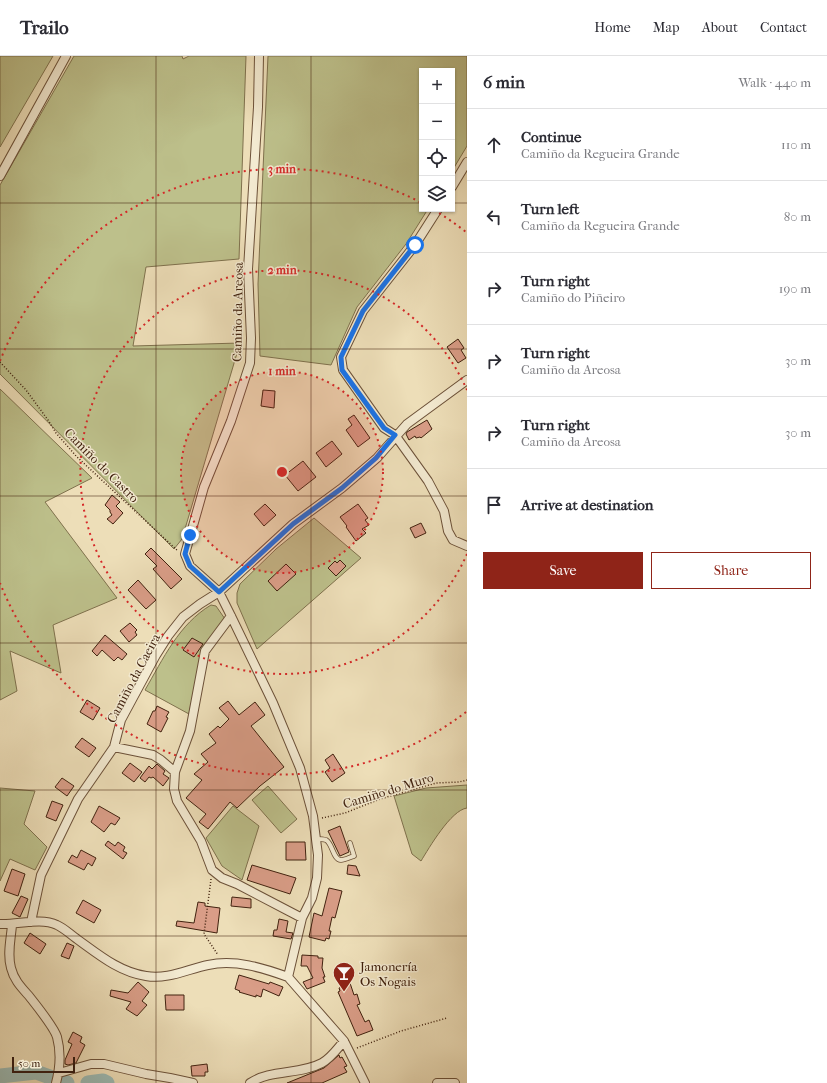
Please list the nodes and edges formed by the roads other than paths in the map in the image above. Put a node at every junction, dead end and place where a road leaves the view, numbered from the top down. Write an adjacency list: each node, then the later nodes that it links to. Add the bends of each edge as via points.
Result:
1 (66, 56): 4 (street)
2 (259, 56): 10 (street, Camiño da Areosa, via 248,269 250,362 231,421 204,486 185,554 190,566)
3 (467, 162): 5 (street)
4 (0, 176)
5 (455, 181)
6 (436, 212): 8 (street, via 415,245 363,311 341,357 342,370 384,428)
7 (467, 380): 8 (street, Camiño da Caeira)
8 (395, 435): 9 (street, via 428,481 444,512 448,531 454,540); 10 (street, Camiño da Caeira, via 376,458 342,488 293,524)
9 (467, 546)
10 (219, 592): 11 (street); 12 (street, Camiño da Caeira, via 183,617 168,636 121,720)
11 (231, 616): 13 (street, via 206,651 190,731); 14 (street, via 273,703 297,761 314,819)
12 (114, 747): 13 (street, via 153,755); 17 (street, Camiño da Caeira, via 78,799 41,876)
13 (175, 772): 16 (street, via 174,789 177,801 201,841 212,870 222,878)
14 (316, 839): 15 (lane, via 325,840 336,857 342,860 354,856); 16 (street, via 317,878 312,898)
15 (350, 843)
16 (302, 918): 20 (street)
17 (31, 922): 19 (street); 20 (street, via 58,925 108,961 129,972 146,976 160,976 223,963 241,964)
18 (0, 924): 19 (street)
19 (12, 925): 22 (street, via 10,967 18,983 56,1036 59,1048)
20 (288, 977): 21 (street)
21 (344, 1041): 25 (street, via 322,1064 257,1078); 26 (street)
22 (59, 1073): 23 (street); 24 (street, via 91,1064 104,1064)
23 (56, 1083)
24 (193, 1083)
25 (250, 1083)
26 (365, 1083)
27 (438, 1083): 28 (street)
28 (455, 1083)

